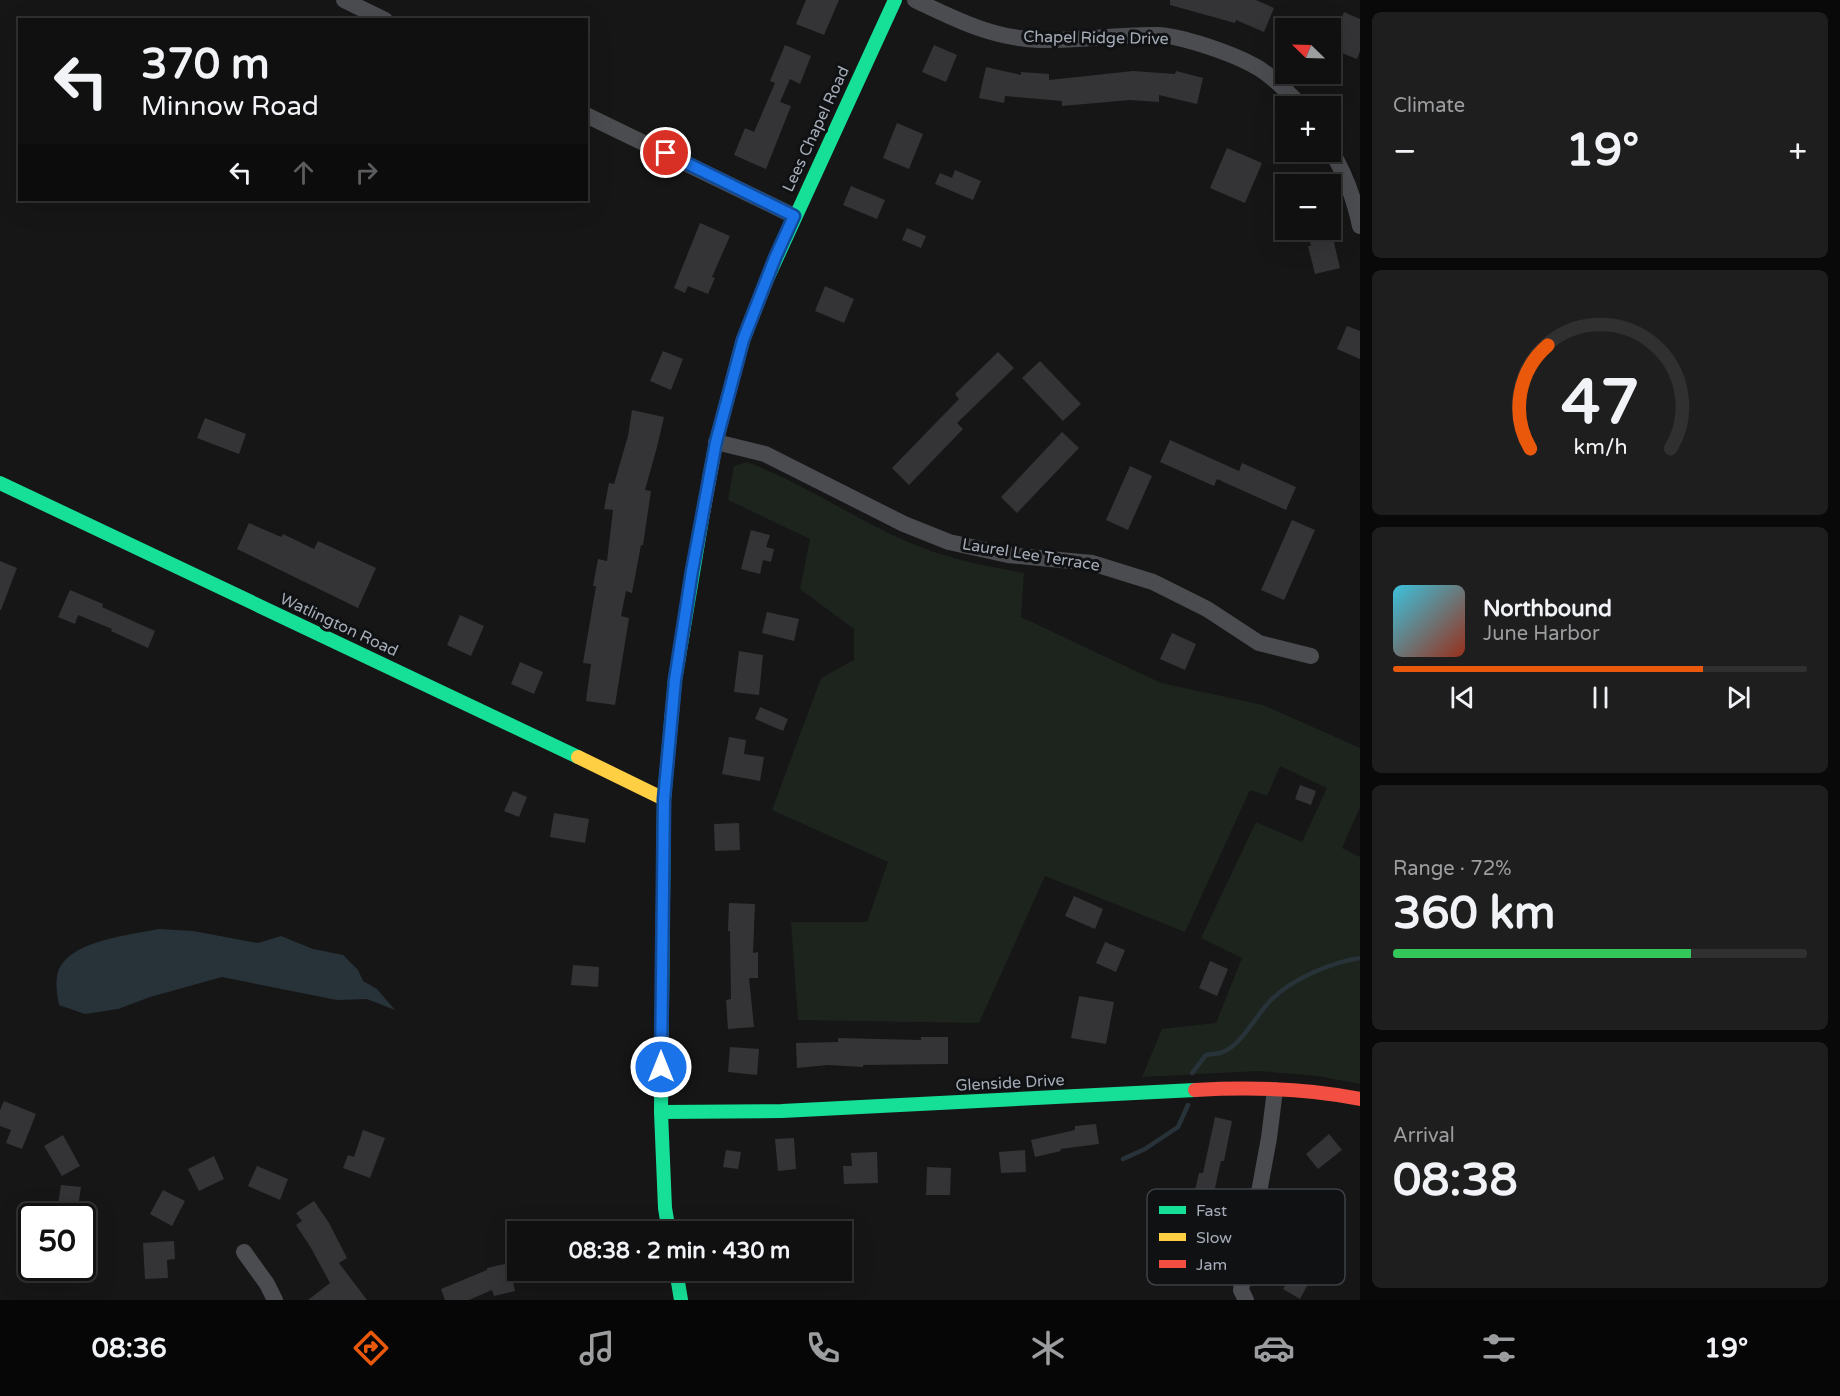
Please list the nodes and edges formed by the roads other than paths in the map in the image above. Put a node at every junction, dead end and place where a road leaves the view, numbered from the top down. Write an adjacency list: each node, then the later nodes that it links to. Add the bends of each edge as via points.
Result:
1 (344, 0): 4 (street)
2 (895, 0): 9 (street, Lees Chapel Road)
3 (915, 0): 5 (street, Chapel Ridge Drive, via 971,27 996,34 1038,40 1160,35 1204,45 1254,65)
4 (381, 18)
5 (1292, 96)
6 (588, 117): 9 (street)
7 (1338, 162): 8 (street)
8 (1358, 206): 10 (street)
9 (794, 216): 11 (street, Lees Chapel Road, via 743,340)
10 (1360, 226)
11 (716, 442): 13 (street, Laurel Lee Terrace, via 765,454 904,524 949,542 1008,555 1092,563 1153,582 1207,609 1259,643); 14 (street, Lees Chapel Road, via 675,680)
12 (0, 483): 14 (street, Watlington Road)
13 (1311, 656)
14 (664, 799): 17 (street, Lees Chapel Road)
15 (1275, 1089): 16 (street, Glenside Drive); 17 (street, Glenside Drive, via 1228,1088 782,1111); 18 (street)
16 (1360, 1100)
17 (661, 1112): 19 (street, Lees Chapel Road)
18 (1260, 1189)
19 (667, 1221)
20 (243, 1252): 23 (street)
21 (678, 1281): 24 (street)
22 (1242, 1285): 25 (street)
23 (275, 1300)
24 (681, 1300)
25 (1246, 1300)

